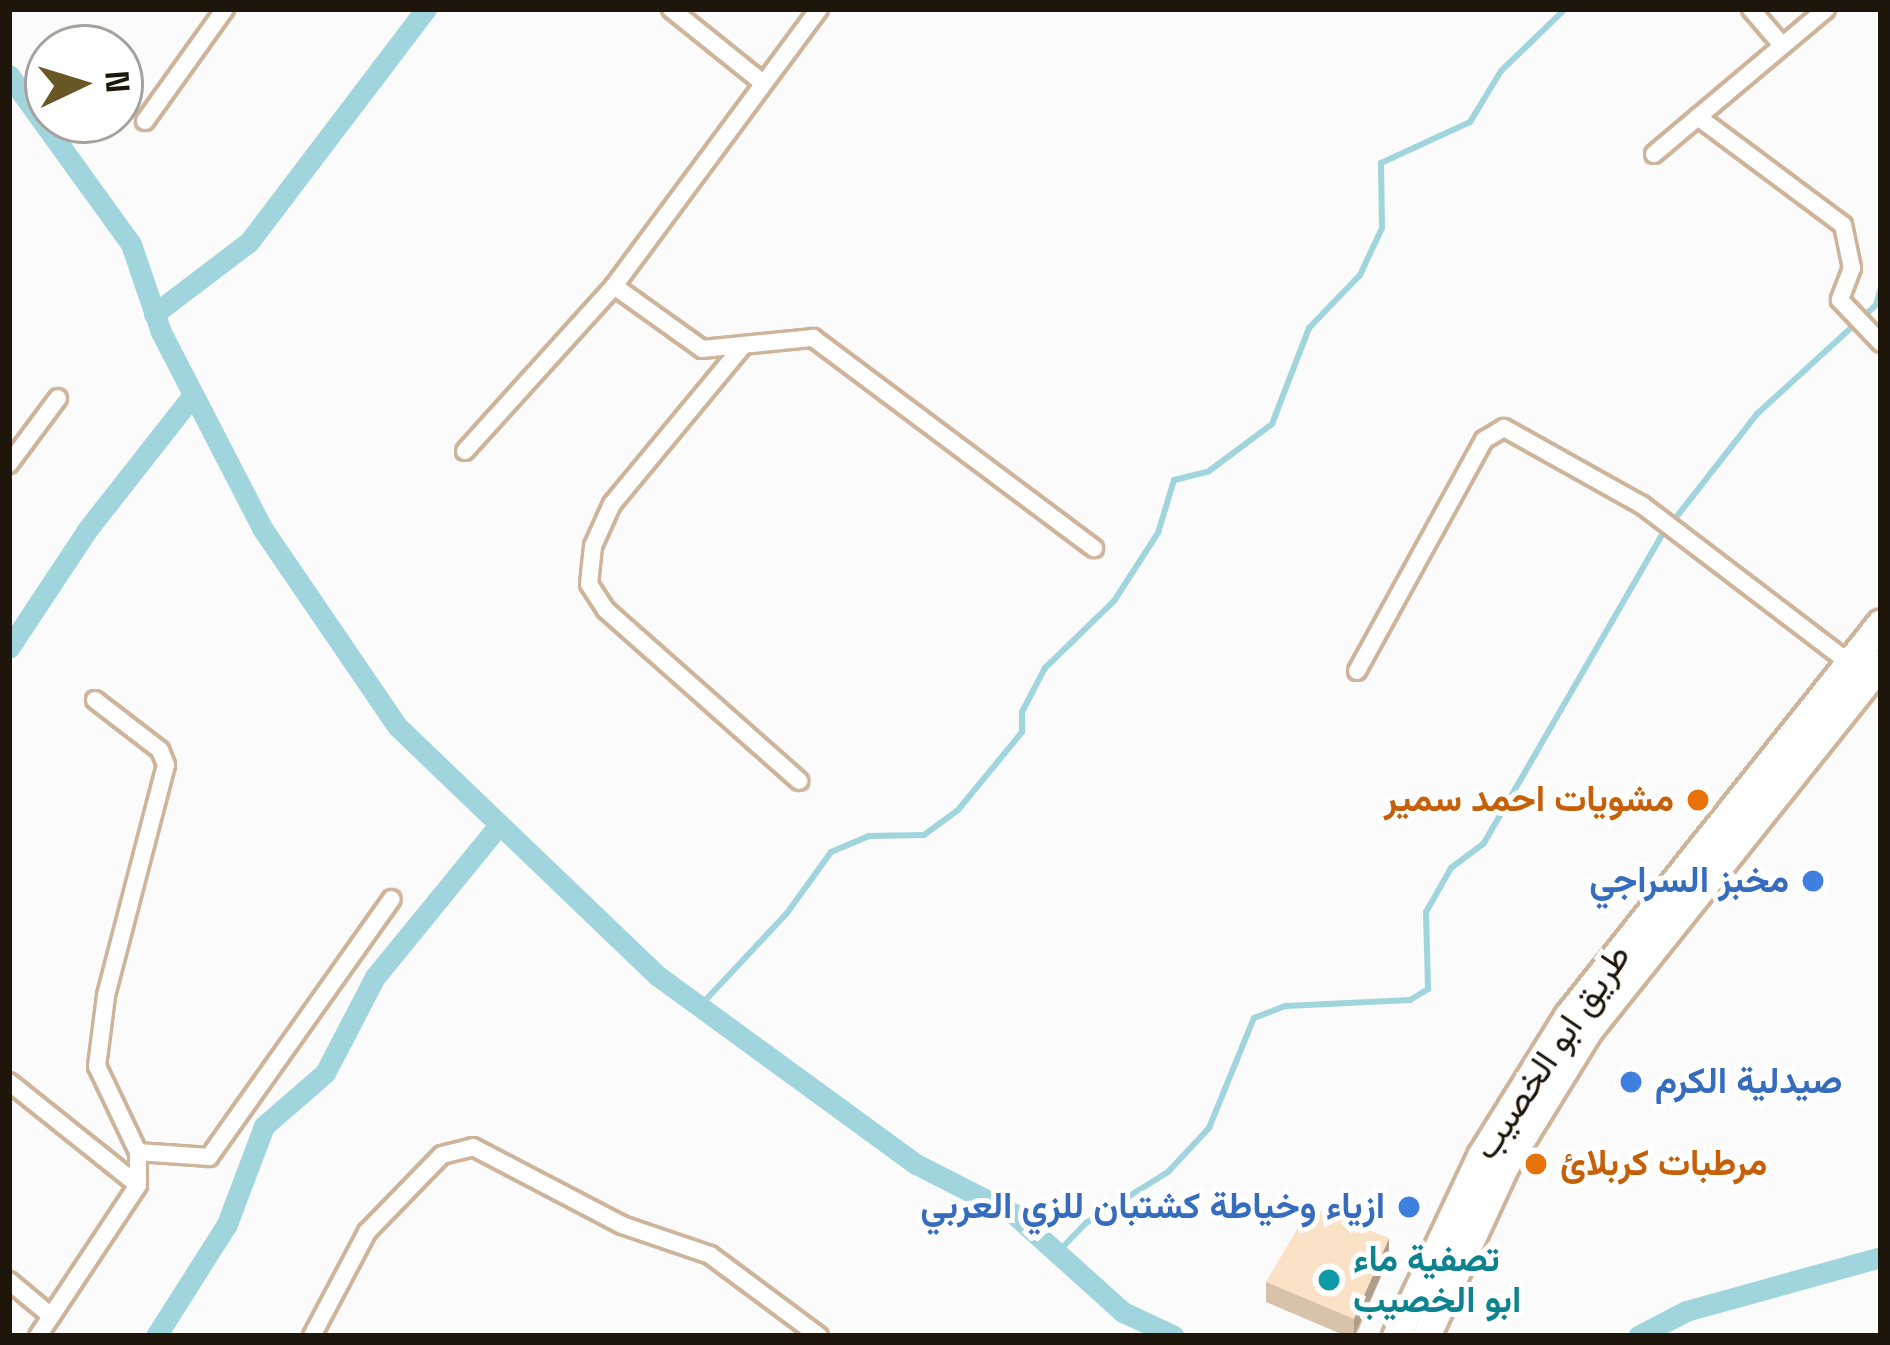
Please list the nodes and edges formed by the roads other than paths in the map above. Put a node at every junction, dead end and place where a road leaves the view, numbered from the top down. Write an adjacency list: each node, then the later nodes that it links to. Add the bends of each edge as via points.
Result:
1 (225, 9): 9 (street)
2 (671, 9): 7 (street)
3 (819, 9): 7 (street)
4 (1751, 9): 6 (street)
5 (1826, 9): 6 (street)
6 (1782, 45): 8 (street)
7 (763, 83): 11 (street)
8 (1698, 117): 10 (street); 12 (street, via 1843,225 1852,268 1840,300)
9 (146, 121)
10 (1654, 154)
11 (614, 286): 13 (street, via 702,349); 15 (street)
12 (1876, 340)
13 (742, 347): 17 (street, via 778,336 813,338); 23 (street, via 612,504 592,546 589,584 607,610)
14 (58, 398): 16 (street)
15 (465, 451)
16 (9, 464)
17 (1094, 548)
18 (1881, 623): 19 (main road, طريق ابو الخصيب)
19 (1847, 661): 21 (street, via 1642,505 1511,430 1492,430); 33 (main road, طريق ابو الخصيب, via 1547,1046 1464,1188)
20 (1881, 663): 34 (main road, طريق ابو الخصيب, via 1579,1044 1504,1167)
21 (1358, 671)
22 (95, 700): 26 (street, via 160,750 166,765 106,996 97,1066)
23 (800, 781)
24 (392, 899): 26 (street, via 209,1157)
25 (9, 1082): 27 (street)
26 (138, 1152): 27 (street)
27 (138, 1185): 29 (street)
28 (9, 1281): 29 (street)
29 (51, 1316): 30 (street)
30 (38, 1336)
31 (312, 1336): 32 (street, via 367,1232 442,1155 473,1147 622,1225 710,1255)
32 (819, 1336)
33 (1396, 1336)
34 (1426, 1336)

